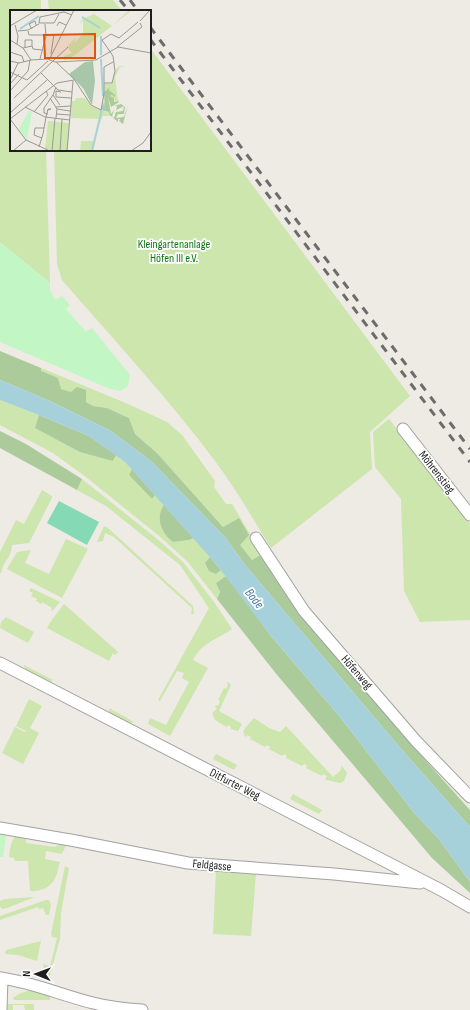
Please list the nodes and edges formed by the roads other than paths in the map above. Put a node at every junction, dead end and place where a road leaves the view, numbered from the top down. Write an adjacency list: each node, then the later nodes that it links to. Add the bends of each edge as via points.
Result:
1 (403, 429): 2 (street, Möhrenstieg)
2 (470, 515)
3 (256, 538): 5 (street, Höfenweg, via 304,611 416,741)
4 (0, 663): 7 (street, Ditfurter Weg)
5 (470, 797)
6 (0, 828): 7 (street, Feldgasse, via 188,863)
7 (426, 883): 8 (street, Ditfurter Weg)
8 (470, 907)
9 (1, 978): 10 (street); 11 (street, via 30,983 102,1005)
10 (1, 1010)
11 (142, 1010)

